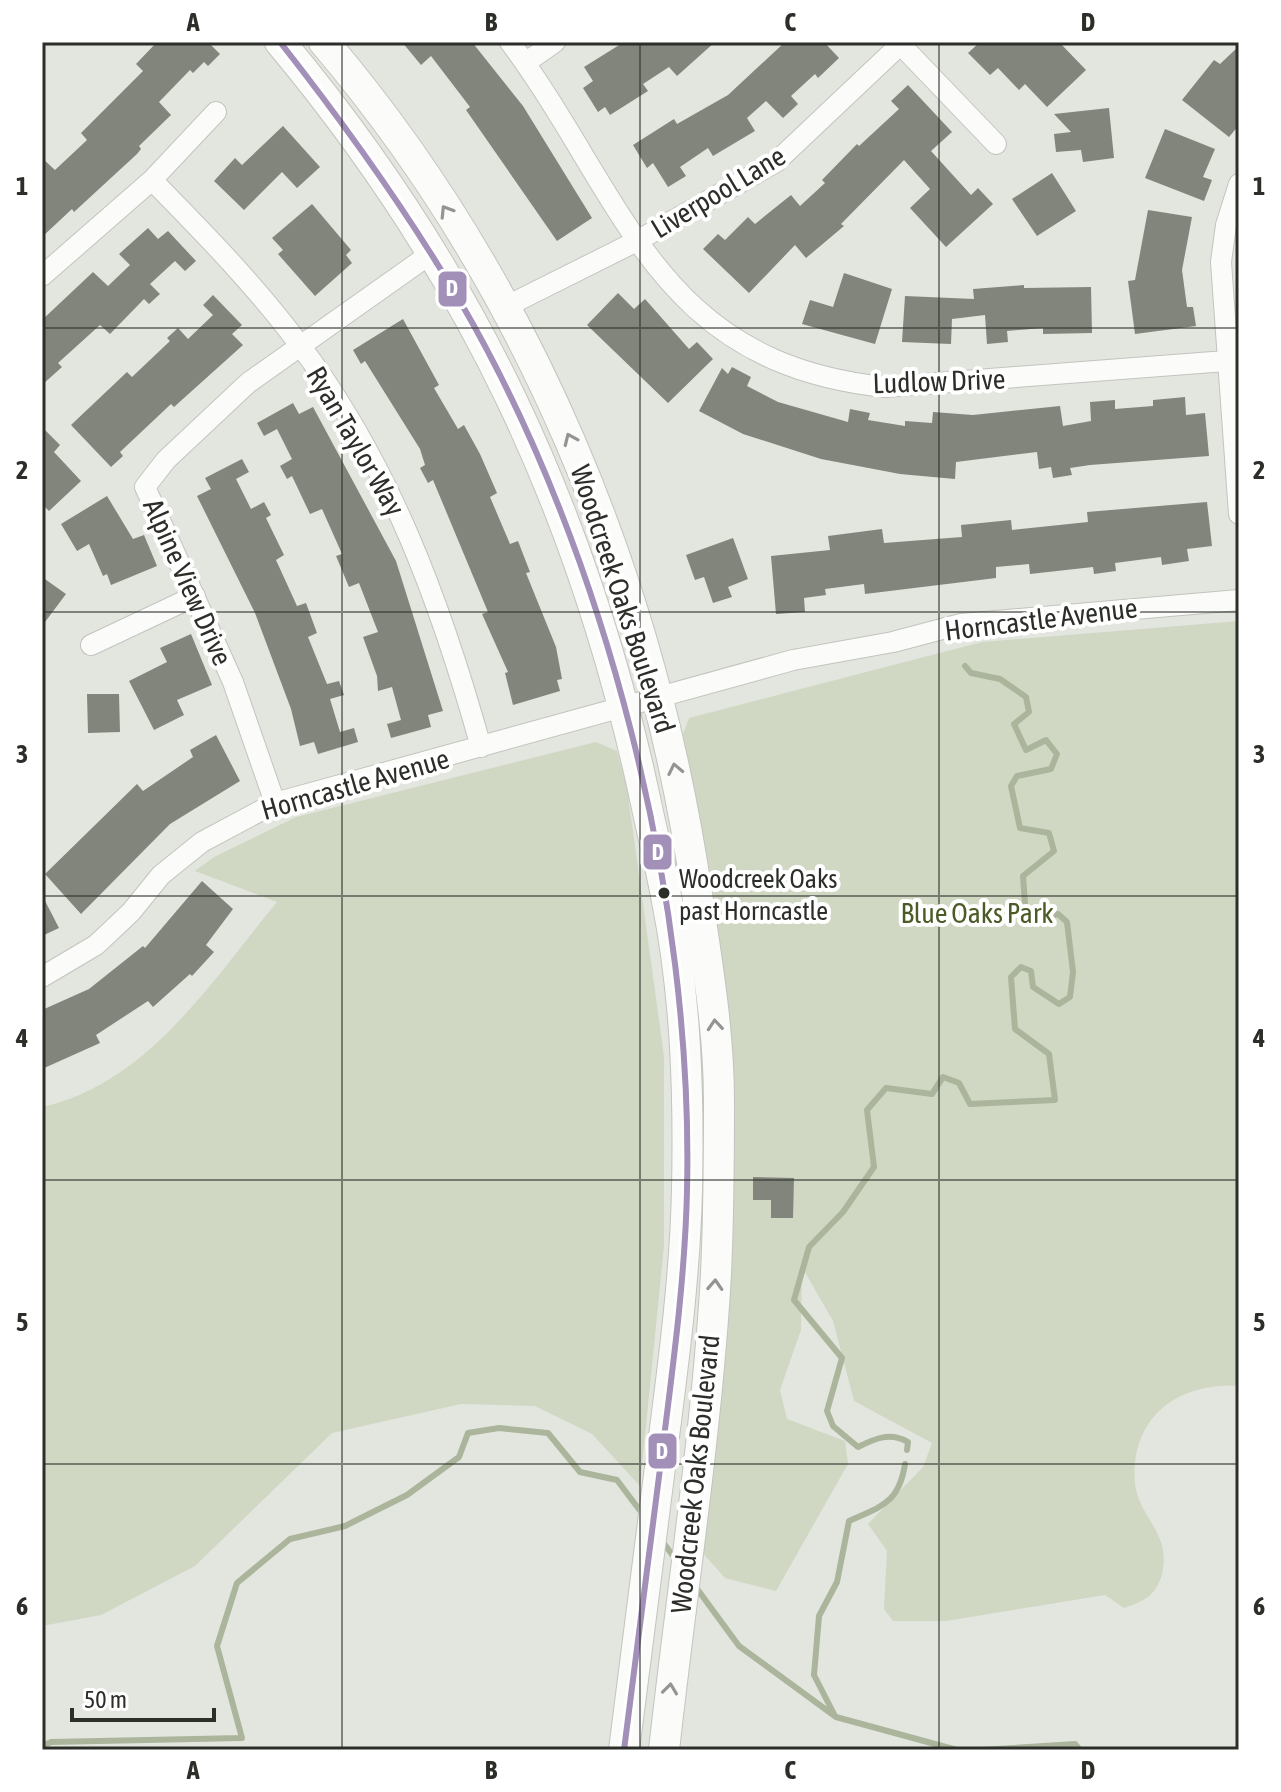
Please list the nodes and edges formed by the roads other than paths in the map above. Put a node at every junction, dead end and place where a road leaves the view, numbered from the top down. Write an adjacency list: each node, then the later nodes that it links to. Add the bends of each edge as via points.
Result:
1 (280, 42): 12 (main road, Woodcreek Oaks Boulevard, via 374,161)
2 (324, 42): 14 (main road, Woodcreek Oaks Boulevard, one-way to 2, via 403,142)
3 (510, 42): 6 (street, Ludlow Drive)
4 (555, 42): 6 (street)
5 (902, 43): 8 (street); 11 (street, Liverpool Lane, via 776,162)
6 (525, 63): 11 (street, Ludlow Drive)
7 (216, 112): 9 (street)
8 (996, 144)
9 (152, 180): 13 (street); 15 (street, Ryan Taylor Way)
10 (1239, 184): 16 (street, via 1221,262)
11 (637, 241): 14 (street, Liverpool Lane); 16 (street, Ludlow Drive, via 672,288 723,332 779,363 841,382 908,387)
12 (433, 252): 15 (street, Alpine View Drive); 22 (main road, Woodcreek Oaks Boulevard, via 509,389 552,487)
13 (42, 276)
14 (507, 306): 21 (main road, Woodcreek Oaks Boulevard, one-way to 14, via 581,462)
15 (300, 345): 18 (street, Alpine View Drive, via 218,410 145,487); 23 (street, Ryan Taylor Way, via 389,490 426,572)
16 (1232, 361): 17 (street)
17 (1239, 514)
18 (195, 596): 20 (street); 24 (street, Alpine View Drive, via 233,682)
19 (1239, 600): 21 (street, Horncastle Avenue, via 961,624 793,660)
20 (91, 645)
21 (659, 698): 22 (street, Horncastle Avenue); 27 (main road, Woodcreek Oaks Boulevard, one-way to 21, via 715,1292 719,1099 711,979 686,820)
22 (624, 708): 23 (street, Horncastle Avenue); 26 (main road, Woodcreek Oaks Boulevard, via 668,903 686,1049 686,1221)
23 (481, 747): 24 (street, Horncastle Avenue)
24 (275, 803): 25 (street, Horncastle Avenue, via 202,842 161,875 96,945)
25 (42, 977)
26 (624, 1750)
27 (664, 1750)

